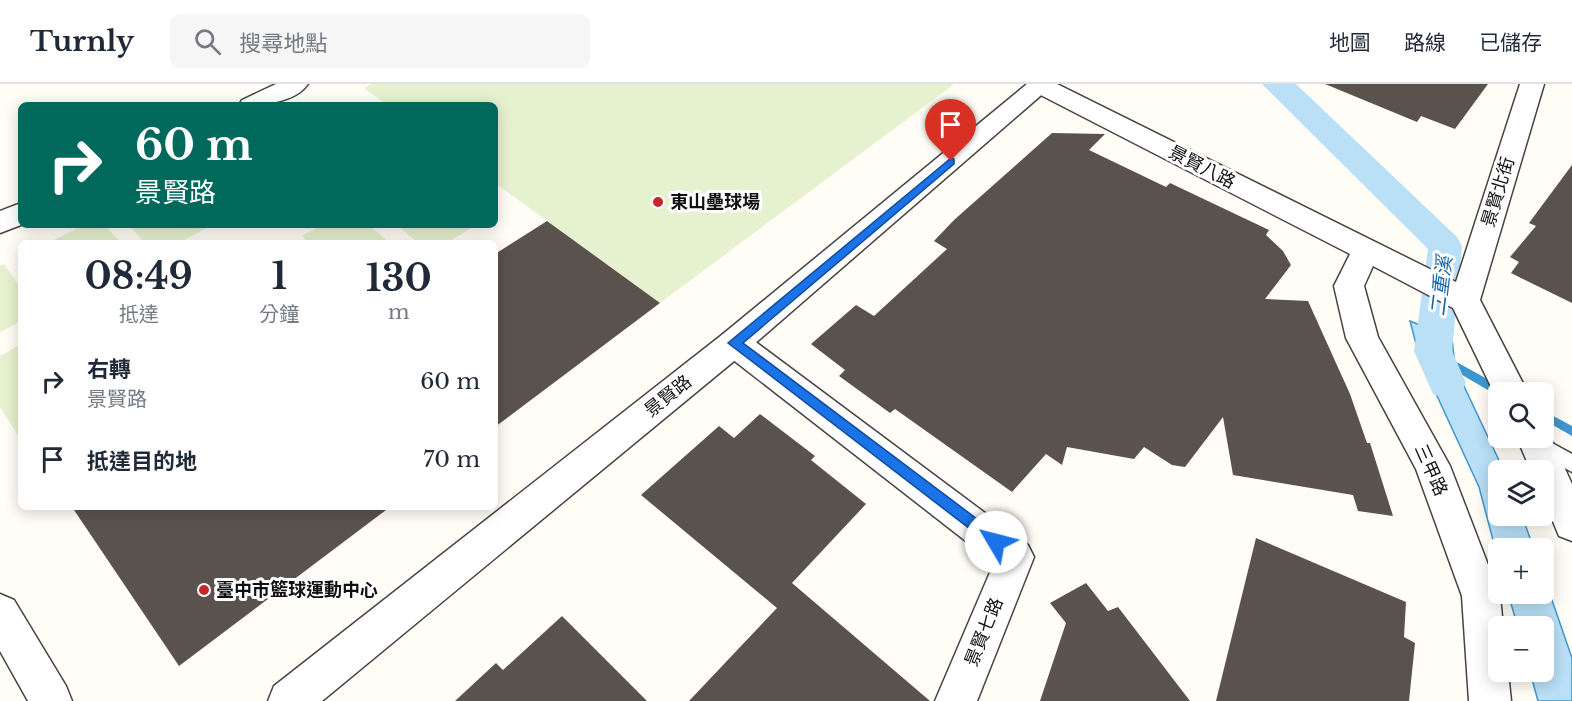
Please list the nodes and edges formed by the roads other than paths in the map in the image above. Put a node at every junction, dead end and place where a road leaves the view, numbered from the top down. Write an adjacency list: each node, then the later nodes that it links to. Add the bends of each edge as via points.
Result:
1 (296, 84): 4 (street)
2 (1040, 84): 7 (street, 景賢八路); 9 (street, 景賢路)
3 (1532, 84): 8 (street, 景賢北街)
4 (257, 102)
5 (18, 214): 6 (street)
6 (0, 223)
7 (1365, 251): 8 (street, 景賢八路); 19 (street, 三甲路, via 1349,286 1362,338 1432,466 1481,596)
8 (1465, 300): 10 (street)
9 (734, 343): 17 (street, 景賢路); 18 (street, 景賢七路, via 1015,556)
10 (1506, 382)
11 (1538, 448): 14 (street)
12 (1546, 448): 13 (lane)
13 (1572, 464)
14 (1572, 524)
15 (0, 613): 16 (street)
16 (51, 701)
17 (289, 701)
18 (956, 701)
19 (1490, 701)

